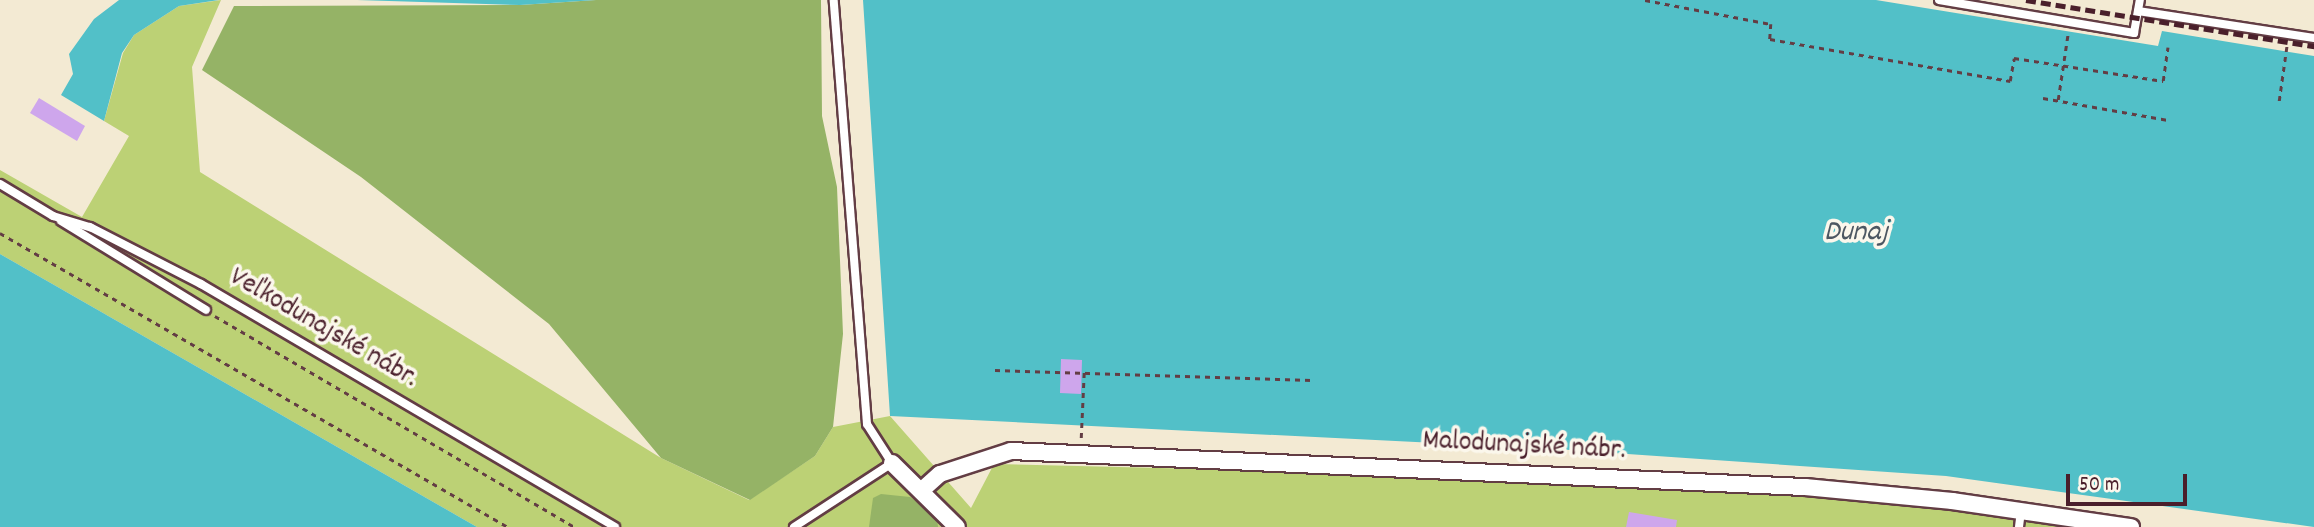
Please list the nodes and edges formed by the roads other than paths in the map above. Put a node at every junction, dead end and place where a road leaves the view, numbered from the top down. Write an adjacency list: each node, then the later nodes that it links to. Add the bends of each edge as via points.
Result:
1 (834, 0): 9 (lane, via 867,424)
2 (1939, 0): 4 (lane, via 2134,33)
3 (2140, 0): 4 (lane)
4 (2138, 11): 5 (lane)
5 (2314, 38)
6 (0, 184): 7 (lane, Veľkodunajské nábr.)
7 (53, 216): 8 (lane); 13 (lane, Veľkodunajské nábr., via 90,228 201,284)
8 (206, 310)
9 (892, 463): 10 (street); 14 (lane)
10 (922, 490): 11 (street, Malodunajské nábr., via 940,474 1011,451 1805,486); 15 (street)
11 (2020, 519): 12 (street, Malodunajské nábr.)
12 (2061, 522): 16 (street, Malodunajské nábr.)
13 (615, 527)
14 (794, 527)
15 (957, 527)
16 (2131, 527)

